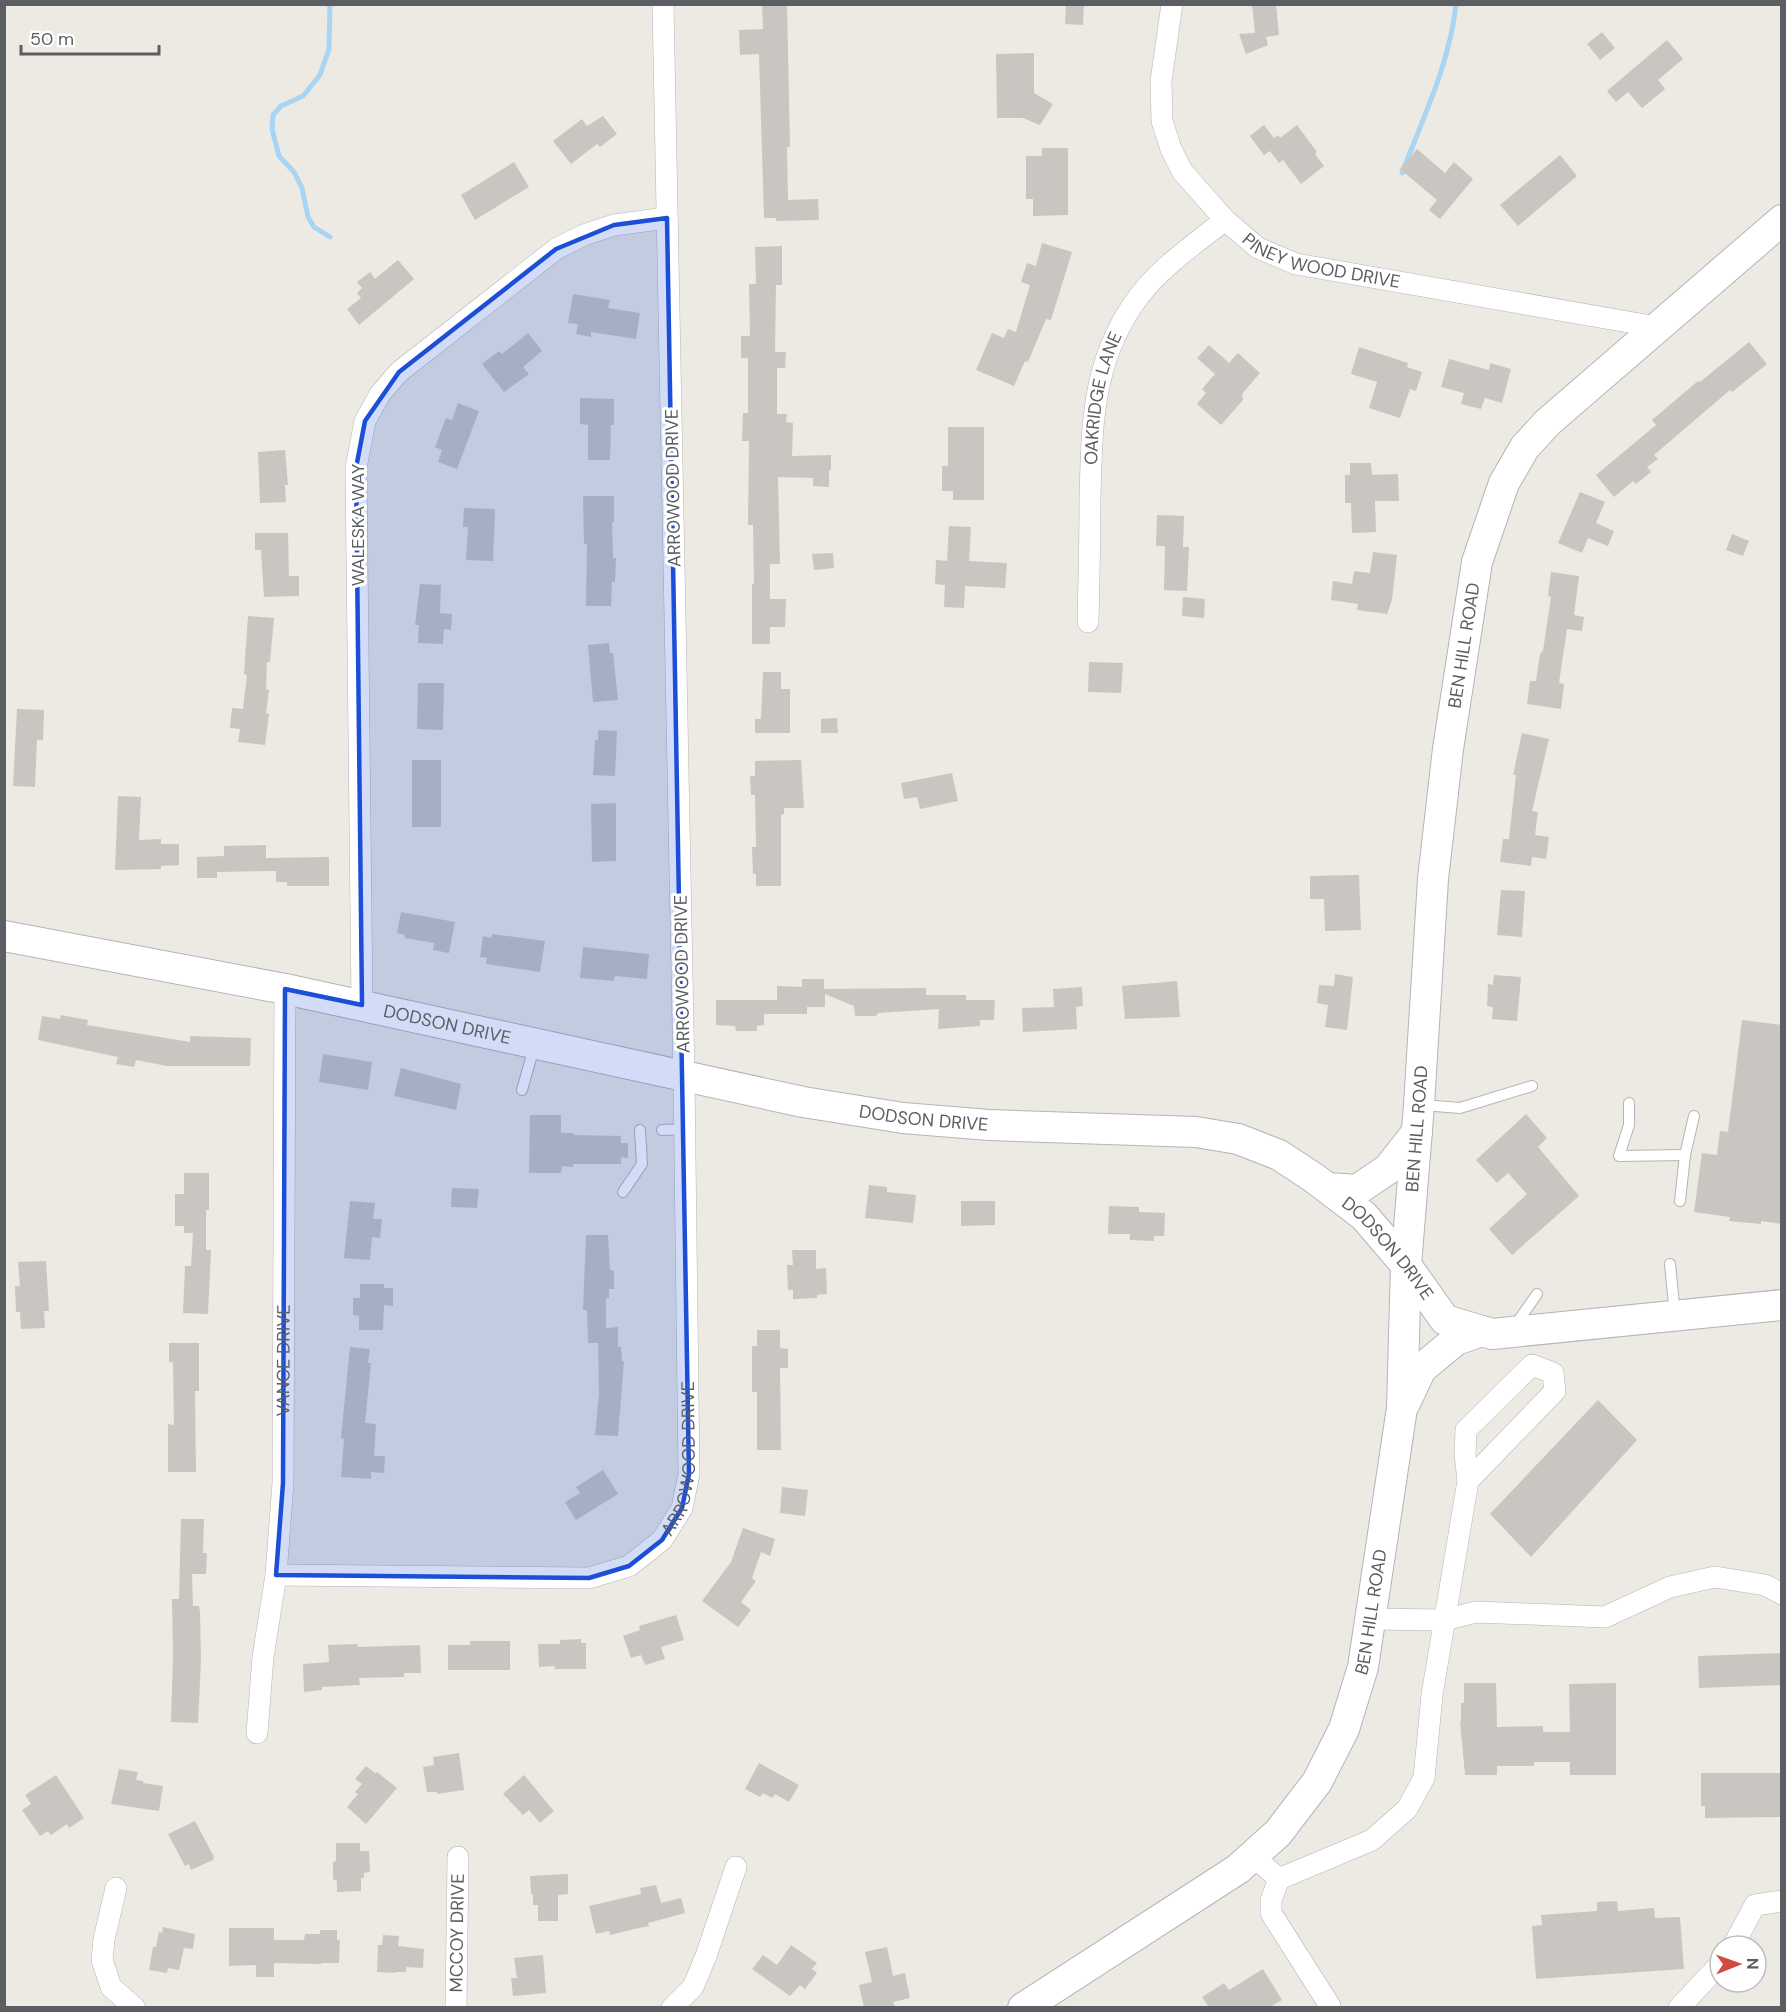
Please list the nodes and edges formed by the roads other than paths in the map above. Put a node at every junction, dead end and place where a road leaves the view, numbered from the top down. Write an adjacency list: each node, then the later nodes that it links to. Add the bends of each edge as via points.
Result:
1 (663, 4): 3 (street, ARROWOOD DRIVE)
2 (1172, 4): 4 (street, PINEY WOOD DRIVE, via 1161,81 1162,121 1182,171)
3 (668, 218): 10 (street, WALESKA WAY, via 614,225 556,249 399,372 380,394 365,421 356,468); 12 (street, ARROWOOD DRIVE)
4 (1225, 220): 6 (street, PINEY WOOD DRIVE, via 1258,248 1296,264); 7 (street, OAKRIDGE LANE, via 1149,285 1127,314 1104,363 1092,423)
5 (1782, 220): 6 (street, BEN HILL ROAD)
6 (1657, 327): 17 (street, BEN HILL ROAD, via 1548,422 1525,447 1504,483 1477,562 1448,749 1433,879)
7 (1088, 622)
8 (4, 936): 9 (street, DODSON DRIVE)
9 (285, 989): 10 (street, DODSON DRIVE); 33 (street, VANCE DRIVE, via 283,1483)
10 (362, 1005): 11 (street, DODSON DRIVE)
11 (535, 1044): 12 (street, DODSON DRIVE); 14 (lane)
12 (684, 1077): 18 (street, ARROWOOD DRIVE); 22 (street, DODSON DRIVE, via 903,1118 1196,1132 1238,1139 1279,1155)
13 (1532, 1086): 17 (lane)
14 (522, 1090)
15 (1629, 1103): 21 (lane, via 1629,1125 1619,1156)
16 (1694, 1116): 21 (lane)
17 (1418, 1119): 22 (street, via 1388,1169 1356,1190); 26 (street, BEN HILL ROAD)
18 (684, 1129): 20 (lane); 33 (street, ARROWOOD DRIVE, via 689,1474 682,1508 662,1540 629,1566 589,1578)
19 (640, 1130): 23 (lane, via 642,1164)
20 (662, 1130)
21 (1684, 1155): 24 (lane)
22 (1328, 1188): 26 (street, DODSON DRIVE, via 1364,1216)
23 (623, 1192)
24 (1680, 1201)
25 (1670, 1264): 29 (lane)
26 (1406, 1265): 30 (street, DODSON DRIVE, via 1445,1320); 31 (street, BEN HILL ROAD)
27 (1537, 1294): 30 (lane)
28 (1782, 1305): 29 (street, DODSON DRIVE)
29 (1675, 1316): 30 (street, DODSON DRIVE)
30 (1496, 1331): 31 (street, via 1456,1340 1421,1369)
31 (1402, 1408): 35 (street, BEN HILL ROAD)
32 (1468, 1481): 32 (street, via 1555,1391 1553,1373 1532,1365 1466,1430); 36 (street)
33 (276, 1575): 37 (street, VANCE DRIVE, via 262,1657)
34 (1782, 1594): 36 (street, via 1765,1585 1715,1577 1670,1587 1605,1617 1476,1612)
35 (1370, 1619): 36 (street); 38 (street, BEN HILL ROAD, via 1363,1667 1344,1730 1317,1782 1278,1833)
36 (1444, 1620): 41 (street, via 1424,1778 1407,1809 1372,1840)
37 (257, 1733)
38 (1253, 1856): 41 (street); 49 (street, BEN HILL ROAD)
39 (458, 1857): 47 (street, MCCOY DRIVE)
40 (736, 1867): 48 (street, via 693,1987)
41 (1279, 1879): 50 (street, via 1271,1913)
42 (116, 1888): 46 (street, via 102,1960 111,1988)
43 (1782, 1901): 44 (street, via 1755,1905)
44 (1739, 1934)
45 (1708, 1976): 51 (street)
46 (135, 2007)
47 (456, 2007)
48 (672, 2007)
49 (1023, 2007)
50 (1328, 2007)
51 (1678, 2007)

